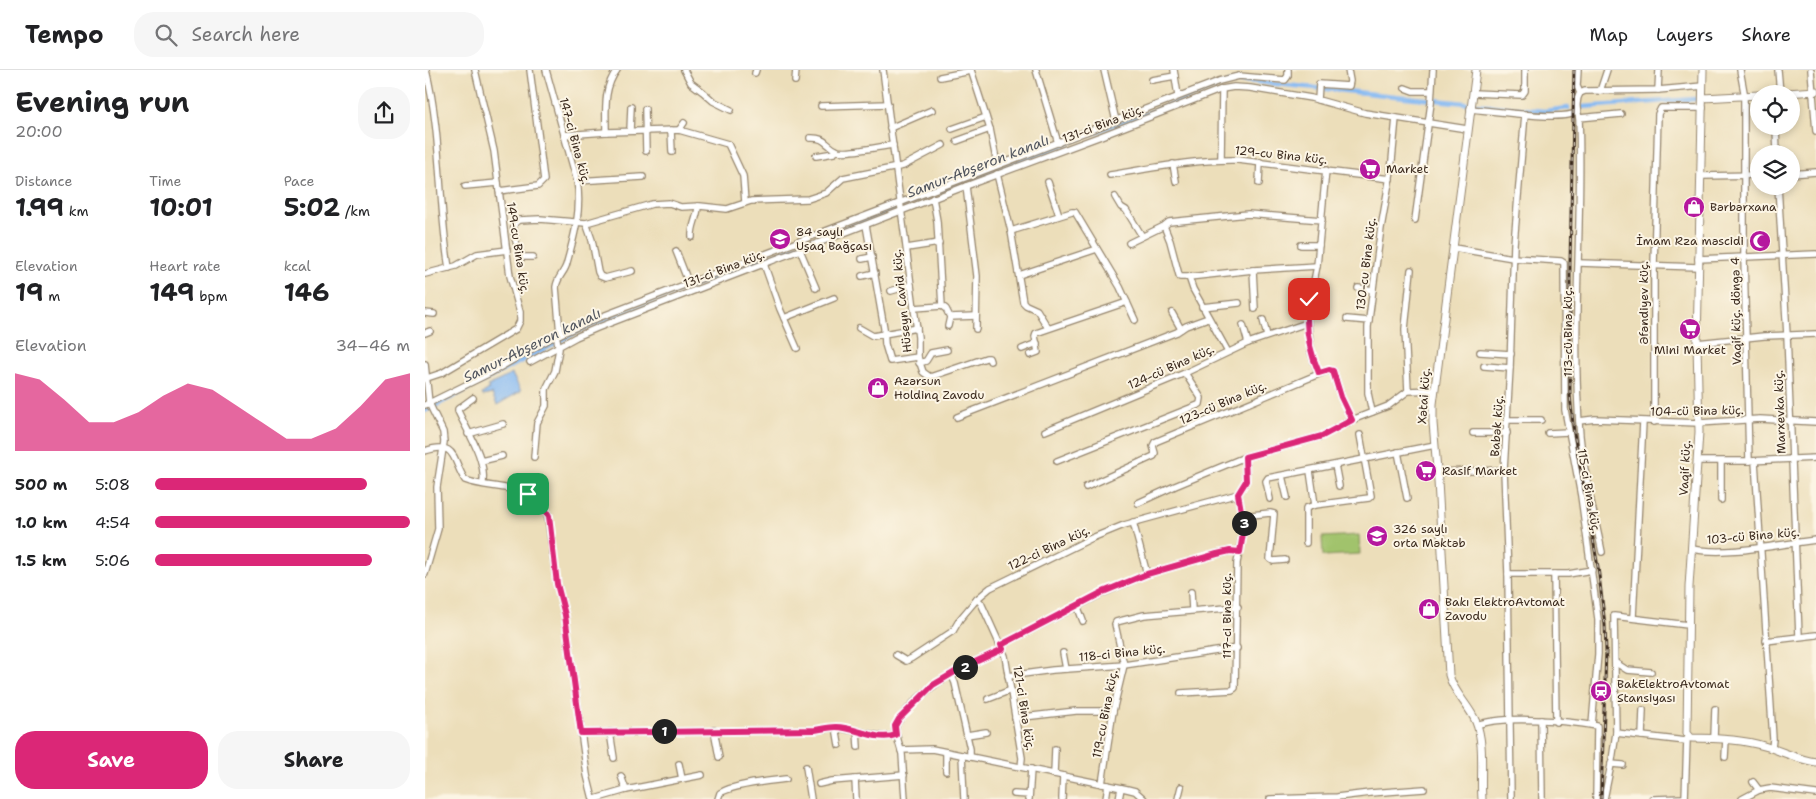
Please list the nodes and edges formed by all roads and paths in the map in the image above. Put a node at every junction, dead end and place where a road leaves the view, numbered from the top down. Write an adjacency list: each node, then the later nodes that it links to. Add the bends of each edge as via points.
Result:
1 (426, 70): 144 (street, via 434,108)
2 (475, 70): 100 (street, 149-cu Binə küç., via 494,151)
3 (530, 70): 103 (street, via 544,180 538,186)
4 (546, 70): 71 (street, 147-ci Binə küç.)
5 (617, 70): 70 (street, via 607,89)
6 (684, 70): 50 (street, via 691,83 713,101)
7 (796, 70): 27 (street)
8 (883, 70): 44 (street)
9 (971, 70): 25 (street); 55 (street)
10 (1036, 70): 74 (street)
11 (1104, 70): 58 (street)
12 (1288, 70): 38 (street, via 1285,80 1239,76)
13 (1348, 70): 43 (street, via 1350,84 1347,87 1321,83)
14 (1433, 70): 36 (street)
15 (1476, 70): 39 (street)
16 (1525, 70): 39 (street, via 1525,91 1522,95)
17 (1578, 70): 37 (street)
18 (1607, 70): 33 (street)
19 (1659, 70): 32 (street)
20 (1703, 70): 29 (street, Vaqif küç.)
21 (1740, 70): 40 (street, Vaqif küç. döngə 4)
22 (1778, 70): 28 (street)
23 (1811, 70): 34 (street)
24 (1174, 73): 26 (street); 38 (street)
25 (939, 77)
26 (1152, 80)
27 (795, 81)
28 (1777, 85)
29 (1703, 86): 32 (street); 42 (street, Vaqif küç.)
30 (1405, 88): 36 (street)
31 (1222, 89): 43 (street, 131-ci Binə küç., via 1239,87); 81 (street); 89 (street, 131-ci Binə küç.)
32 (1658, 90): 33 (street)
33 (1600, 91): 37 (street)
34 (1815, 91): 35 (street); 69 (street)
35 (1800, 92)
36 (1431, 93): 60 (street)
37 (1580, 93): 52 (street)
38 (1178, 96): 58 (street)
39 (1472, 96): 47 (street, Xətai küç.)
40 (1743, 96): 41 (street); 42 (street); 92 (street, Vaqif küç. döngə 4)
41 (1750, 96)
42 (1703, 98): 48 (street, Vaqif küç.)
43 (1318, 100): 56 (street, 131-ci Binə küç.)
44 (888, 104): 45 (street); 61 (street)
45 (821, 106)
46 (631, 107): 68 (street)
47 (1470, 108): 53 (street); 64 (street, Xətai küç.)
48 (1703, 108): 91 (street, Vaqif küç.); 141 (street, Əfəndiyev küç., via 1659,110)
49 (645, 109): 65 (street)
50 (731, 110)
51 (932, 110): 61 (street)
52 (1576, 112): 53 (street, via 1561,116); 57 (street, 113-cü Binə küç.)
53 (1525, 114): 136 (street, Babək küç.)
54 (1621, 114): 57 (street)
55 (986, 117): 62 (street); 63 (street)
56 (1396, 118): 60 (street, 131-ci Binə küç.); 95 (street, 130-cu Binə küç.)
57 (1579, 118): 139 (street, 113-cü Binə küç.)
58 (1115, 121): 74 (street)
59 (684, 123): 67 (street)
60 (1428, 123): 64 (street, 131-ci Binə küç.); 113 (street)
61 (890, 128): 75 (street)
62 (990, 128): 73 (street); 83 (street)
63 (953, 129)
64 (1467, 129): 126 (street, Xətai küç.)
65 (644, 130): 66 (street); 68 (street); 78 (street)
66 (671, 130): 67 (street); 79 (street)
67 (679, 130): 107 (street, via 728,144 743,176)
68 (630, 131): 70 (street)
69 (1816, 131)
70 (606, 132): 71 (street)
71 (564, 135): 96 (street, 147-ci Binə küç.)
72 (810, 138): 77 (street, via 822,139)
73 (957, 141)
74 (1058, 143): 83 (street)
75 (893, 145): 77 (street); 85 (street)
76 (943, 145): 85 (street)
77 (837, 150): 80 (street)
78 (646, 151)
79 (672, 152)
80 (816, 156)
81 (1221, 159): 82 (street, 129-cu Binə küç.); 84 (street, 129-cu Binə küç.)
82 (1260, 162): 86 (street, 129-cu Binə küç.); 99 (street)
83 (997, 164): 108 (street)
84 (1173, 164): 90 (street, 129-cu Binə küç.); 97 (street)
85 (896, 167): 107 (street, via 843,178 826,193 808,199); 108 (street)
86 (1326, 170): 95 (street, 129-cu Binə küç.); 112 (street)
87 (1816, 172): 88 (street)
88 (1800, 173)
89 (997, 174): 102 (street, 131-ci Binə küç.); 118 (street)
90 (1110, 175)
91 (1701, 176): 92 (street); 137 (street, Vaqif küç.)
92 (1744, 176): 93 (street); 135 (street, Vaqif küç. döngə 4)
93 (1750, 176)
94 (643, 177): 96 (street)
95 (1390, 179): 158 (street, 130-cu Binə küç.)
96 (577, 181): 114 (street, 147-ci Binə küç.)
97 (1176, 181)
98 (1048, 182): 111 (street)
99 (1259, 183)
100 (498, 184): 101 (street); 103 (street, 149-cu Binə küç.)
101 (465, 186)
102 (966, 186): 106 (street, 131-ci Binə küç.); 169 (street, via 977,270)
103 (499, 191): 128 (street, 149-cu Binə küç.)
104 (1778, 195): 132 (street, Marxevka küç.)
105 (1115, 197): 119 (street)
106 (933, 198): 110 (street, 131-ci Binə küç.); 121 (street)
107 (745, 202): 109 (street, via 727,209)
108 (901, 202): 110 (street, Hüseyn Cavid küç.); 153 (street)
109 (698, 206): 115 (street, via 652,204); 120 (street)
110 (902, 211): 116 (street, 131-ci Binə küç.); 125 (street, Hüseyn Cavid küç.)
111 (1059, 215): 118 (street); 127 (street, via 1075,212)
112 (1322, 220): 117 (street, via 1248,214 1169,222); 124 (street)
113 (1415, 220)
114 (577, 222): 115 (street); 133 (street, via 535,218 516,222 518,252 524,257); 185 (street, 147-ci Binə küç., via 565,267 557,280)
115 (586, 223): 147 (street, via 600,276 605,278)
116 (866, 225): 129 (street, 131-ci Binə küç.); 134 (street)
117 (1164, 226): 119 (street); 152 (street, via 1179,275)
118 (1011, 231): 150 (street)
119 (1142, 236): 122 (street)
120 (692, 237)
121 (939, 243): 125 (street); 162 (street)
122 (1129, 243)
123 (1301, 245): 124 (street)
124 (1319, 245): 142 (street)
125 (907, 248): 154 (street, Hüseyn Cavid küç.)
126 (1453, 248): 136 (street); 211 (street, Xətai küç.)
127 (1097, 249): 150 (street); 160 (street)
128 (507, 250): 144 (street, via 477,254); 210 (street, 149-cu Binə küç., via 513,291 520,312 519,325 442,373)
129 (800, 250): 140 (street, 131-ci Binə küç.); 155 (street)
130 (676, 251): 153 (street)
131 (1816, 254): 132 (street)
132 (1781, 255): 135 (street); 188 (street, Marxevka küç.)
133 (533, 257)
134 (872, 257): 138 (street); 148 (street)
135 (1744, 257): 137 (street); 190 (street, Vaqif küç. döngə 4)
136 (1513, 258): 200 (street, Babək küç.); 229 (street, 115-ci Binə küç., via 1561,261 1564,265 1565,410)
137 (1698, 259): 143 (street, Vaqif küç.)
138 (862, 260)
139 (1579, 263): 141 (street); 221 (street, 113-cü Binə küç.)
140 (764, 264): 171 (street); 194 (street, 131-ci Binə küç., via 590,331)
141 (1654, 265): 143 (street); 224 (street, Əfəndiyev küç.)
142 (1317, 266): 145 (street); 177 (street)
143 (1698, 267): 192 (street, Vaqif küç.)
144 (449, 268): 149 (street)
145 (1253, 270): 152 (street); 165 (street)
146 (1411, 270): 212 (street, via 1405,329)
147 (631, 271)
148 (875, 273): 151 (street); 186 (street)
149 (425, 274)
150 (1019, 275): 182 (street, via 1024,304 1037,310)
151 (862, 276)
152 (1189, 277): 163 (street)
153 (689, 284): 185 (street)
154 (911, 286): 157 (street); 164 (street, Hüseyn Cavid küç.)
155 (816, 288)
156 (1358, 288): 158 (street)
157 (891, 290)
158 (1373, 290): 176 (street, 130-cu Binə küç.)
159 (834, 298): 171 (street)
160 (1127, 302): 174 (street); 182 (street)
161 (1239, 303): 163 (street)
162 (942, 306): 164 (street); 170 (street)
163 (1203, 307): 172 (street)
164 (914, 308): 181 (street, Hüseyn Cavid küç.)
165 (1255, 309)
166 (425, 313): 168 (street)
167 (1172, 313): 184 (street)
168 (434, 314)
169 (976, 316): 170 (street); 183 (street)
170 (950, 317): 179 (street)
171 (784, 318): 195 (street)
172 (1208, 318): 184 (street); 198 (street)
173 (1347, 319): 176 (street)
174 (1135, 320)
175 (1263, 320): 189 (street)
176 (1369, 321): 215 (street, 130-cu Binə küç., via 1367,393)
177 (1307, 323): 189 (street, 124-cü Binə küç.); 209 (street)
178 (1243, 325): 191 (street)
179 (948, 326)
180 (859, 328): 186 (street, via 869,335)
181 (917, 328): 186 (street); 202 (street, Hüseyn Cavid küç.)
182 (1048, 328): 193 (street, via 1035,334)
183 (976, 329)
184 (1181, 329): 216 (street)
185 (558, 334): 194 (street, 147-ci Binə küç.); 214 (street)
186 (884, 334): 202 (street, via 890,361)
187 (1816, 334): 188 (street)
188 (1787, 335): 190 (street); 222 (street, Marxevka küç.)
189 (1267, 336): 191 (street, 124-cü Binə küç.)
190 (1747, 338): 192 (street); 217 (street, Vaqif küç. döngə 4)
191 (1248, 343): 198 (street, 124-cü Binə küç.)
192 (1697, 343): 226 (street, Vaqif küç.)
193 (1037, 344): 196 (street); 201 (street, via 1038,352)
194 (559, 347): 204 (street, 131-ci Binə küç.); 240 (street, via 555,374 546,389 546,406 536,428)
195 (797, 348)
196 (1022, 349)
197 (947, 350): 202 (street, via 931,353 926,361)
198 (1228, 352): 208 (street, 124-cü Binə küç.)
199 (1480, 352): 200 (street)
200 (1511, 354): 207 (street, Babək küç.)
201 (1031, 355)
202 (919, 360): 203 (street, Hüseyn Cavid küç., via 929,377 986,358)
203 (990, 361)
204 (529, 362)
205 (425, 364): 210 (street)
206 (1484, 366): 207 (street)
207 (1510, 368): 219 (street, Babək küç.)
208 (1185, 373): 228 (street, 124-cü Binə küç.); 246 (street, via 1201,398 1198,405)
209 (1319, 373): 218 (street, via 1333,371); 257 (street, 123-cü Binə küç., via 1155,442 1154,456)
210 (427, 378): 214 (street)
211 (1434, 390): 212 (street); 235 (street, Xətai küç.)
212 (1408, 391): 215 (street, via 1388,406)
213 (473, 398): 232 (street, via 458,409)
214 (429, 406): 236 (street, via 443,432)
215 (1372, 412): 218 (street)
216 (957, 417)
217 (1748, 419): 222 (street, 104-cü Binə küç.); 226 (street, 104-cü Binə küç.); 248 (street, Vaqif küç. döngə 4)
218 (1352, 420): 241 (street, via 1322,436)
219 (1508, 420): 220 (street); 231 (street, Babək küç.)
220 (1541, 420)
221 (1579, 421): 223 (street, 104-cü Binə küç.); 273 (street, 113-cü Binə küç., via 1583,462)
222 (1791, 421): 225 (street, 104-cü Binə küç.); 244 (street, Marxevka küç.)
223 (1643, 422): 224 (street, 104-cü Binə küç.); 286 (street)
224 (1654, 422): 226 (street, 104-cü Binə küç.)
225 (1816, 422)
226 (1699, 423): 247 (street, Vaqif küç.)
227 (503, 424): 232 (street)
228 (1045, 431)
229 (1569, 432): 233 (street); 276 (street, 115-ci Binə küç.)
230 (1473, 433): 231 (street)
231 (1507, 433): 252 (street, Babək küç.)
232 (468, 434): 245 (street)
233 (1548, 434)
234 (1360, 435): 243 (street)
235 (1435, 445): 238 (street); 253 (street, Xətai küç.)
236 (444, 448): 237 (street); 255 (street, via 453,453 465,480); 274 (street, via 437,486 438,529)
237 (425, 450)
238 (1398, 452): 243 (street); 260 (street)
239 (502, 456): 245 (street)
240 (533, 457)
241 (1245, 457): 258 (street, 117-ci Binə küç., via 1246,481); 263 (street)
242 (1816, 458): 244 (street)
243 (1365, 459): 250 (street); 264 (street, via 1370,497)
244 (1791, 459): 248 (street); 268 (street, Marxevka küç.)
245 (481, 461): 255 (street)
246 (1057, 461)
247 (1697, 461): 249 (street); 271 (street, Vaqif küç.)
248 (1752, 461): 249 (street); 270 (street, Vaqif küç. döngə 4)
249 (1721, 462): 262 (street)
250 (1335, 465): 251 (street); 256 (street)
251 (1310, 470): 254 (street); 264 (street)
252 (1504, 470): 253 (street); 279 (street, Babək küç.)
253 (1437, 472): 312 (street, Xətai küç., via 1449,675)
254 (1282, 476): 259 (street); 261 (street, via 1267,479)
255 (483, 483): 319 (street, via 528,494 547,510)
256 (1339, 486)
257 (1086, 487)
258 (1238, 494): 265 (street, 117-ci Binə küç.); 266 (street, 122-ci Binə küç.)
259 (1287, 497)
260 (1407, 498)
261 (1270, 499)
262 (1721, 500)
263 (1138, 503)
264 (1315, 505): 269 (street, via 1305,510)
265 (1242, 516): 272 (street, 117-ci Binə küç., via 1244,527); 275 (street, via 1275,514 1270,558 1273,561)
266 (1133, 522): 278 (street); 282 (street, 122-ci Binə küç., via 1010,577)
267 (1816, 540): 268 (street, 103-cü Binə küç.)
268 (1795, 542): 270 (street, 103-cü Binə küç.); 290 (street, Marxevka küç.)
269 (1306, 543)
270 (1761, 548): 271 (street, 103-cü Binə küç.); 291 (street, Vaqif küç. döngə 4)
271 (1692, 549): 288 (street, Vaqif küç.)
272 (1240, 552): 278 (street, via 1217,554); 284 (street, 117-ci Binə küç., via 1237,563)
273 (1603, 552)
274 (427, 560): 277 (street)
275 (1285, 560)
276 (1592, 570): 280 (street); 313 (street, 115-ci Binə küç., via 1599,642)
277 (425, 574)
278 (1147, 574): 283 (street)
279 (1508, 574): 280 (street); 310 (street, Babək küç.)
280 (1553, 574): 311 (street)
281 (1191, 592): 285 (street)
282 (977, 599): 292 (street, 121-ci Binə küç.); 295 (street, 122-ci Binə küç., via 950,634 909,660)
283 (1077, 605): 287 (street); 292 (street)
284 (1238, 607): 285 (street, 119-cu Binə küç.); 293 (street, 117-ci Binə küç.)
285 (1192, 610): 297 (street, 119-cu Binə küç., via 1133,616 1116,622)
286 (1633, 618): 288 (street); 296 (street, via 1614,616)
287 (1083, 621)
288 (1688, 625): 324 (street, Vaqif küç.)
289 (1816, 635): 290 (street)
290 (1799, 636): 291 (street)
291 (1766, 641): 329 (street, Vaqif küç. döngə 4)
292 (1002, 647): 300 (street); 301 (street, 121-ci Binə küç.)
293 (1237, 648): 297 (street, 118-ci Binə küç.); 303 (street, 117-ci Binə küç., via 1234,690)
294 (1063, 653): 298 (street)
295 (896, 655)
296 (1616, 663): 299 (street, via 1627,670); 320 (street)
297 (1124, 665): 298 (street, 118-ci Binə küç.); 307 (street, 119-cu Binə küç.)
298 (1066, 668): 301 (street, 118-ci Binə küç.)
299 (1651, 672)
300 (951, 674): 321 (street, via 927,689 899,719 895,726); 322 (street)
301 (1009, 676): 302 (street, 121-ci Binə küç.)
302 (1011, 690): 304 (street); 308 (street, 121-ci Binə küç.)
303 (1181, 693)
304 (988, 699)
305 (1715, 709): 325 (street)
306 (1643, 710): 323 (street)
307 (1113, 711): 308 (street, via 1076,711); 356 (street, 119-cu Binə küç.)
308 (1015, 718): 342 (street, 121-ci Binə küç.)
309 (1541, 720): 310 (street); 311 (street); 382 (street)
310 (1509, 721): 312 (street); 381 (street, Babək küç.)
311 (1557, 722): 313 (street)
312 (1477, 725): 380 (street, Xətai küç.)
313 (1592, 726): 383 (street, 115-ci Binə küç., via 1597,726)
314 (836, 727): 315 (street); 317 (street); 327 (street)
315 (714, 730): 316 (street); 334 (street)
316 (610, 732): 319 (street); 337 (street)
317 (857, 732): 321 (street, via 885,737); 328 (street)
318 (986, 732): 322 (street)
319 (581, 733): 367 (street)
320 (1615, 733): 323 (street); 340 (street)
321 (896, 735): 331 (street)
322 (967, 735): 335 (street)
323 (1642, 736): 324 (street)
324 (1687, 738): 325 (street); 366 (street)
325 (1714, 738): 326 (street)
326 (1727, 740): 329 (street); 336 (street)
327 (839, 745)
328 (858, 748)
329 (1772, 748): 338 (street)
330 (1055, 749): 346 (street)
331 (901, 750): 332 (street, via 927,748); 348 (street)
332 (946, 752): 333 (street); 345 (street)
333 (963, 755): 335 (street); 372 (street)
334 (719, 757)
335 (969, 757): 342 (street)
336 (1725, 757)
337 (614, 758)
338 (1816, 762)
339 (679, 764): 351 (street)
340 (1611, 764): 341 (street); 384 (street)
341 (1623, 765)
342 (1021, 766): 344 (street)
343 (806, 767): 369 (street)
344 (1031, 769): 346 (street); 364 (street)
345 (946, 771)
346 (1054, 774): 350 (street)
347 (702, 775): 351 (street)
348 (904, 775): 353 (street); 371 (street)
349 (621, 776): 360 (street)
350 (1063, 776): 356 (street); 373 (street)
351 (682, 779): 360 (street)
352 (786, 779): 368 (street, via 730,789 721,793)
353 (855, 779): 355 (street); 370 (street)
354 (1753, 782): 361 (street)
355 (819, 784)
356 (1105, 785): 358 (street); 374 (street, 119-cu Binə küç.)
357 (1181, 787): 377 (street)
358 (1121, 788): 375 (street); 376 (street, via 1135,791)
359 (1424, 789): 365 (street)
360 (626, 790): 367 (street)
361 (1759, 790): 363 (street, via 1778,788); 386 (street)
362 (1014, 794): 364 (street)
363 (1816, 794)
364 (1029, 797)
365 (1355, 797): 379 (street)
366 (1685, 798): 385 (street)
367 (594, 799)
368 (718, 799)
369 (811, 799)
370 (856, 799)
371 (905, 799)
372 (963, 799)
373 (1062, 799)
374 (1106, 799)
375 (1119, 799)
376 (1144, 799)
377 (1178, 799)
378 (1270, 799): 379 (street)
379 (1280, 799)
380 (1482, 799)
381 (1511, 799)
382 (1542, 799)
383 (1595, 799)
384 (1604, 799)
385 (1652, 799)
386 (1742, 799)

